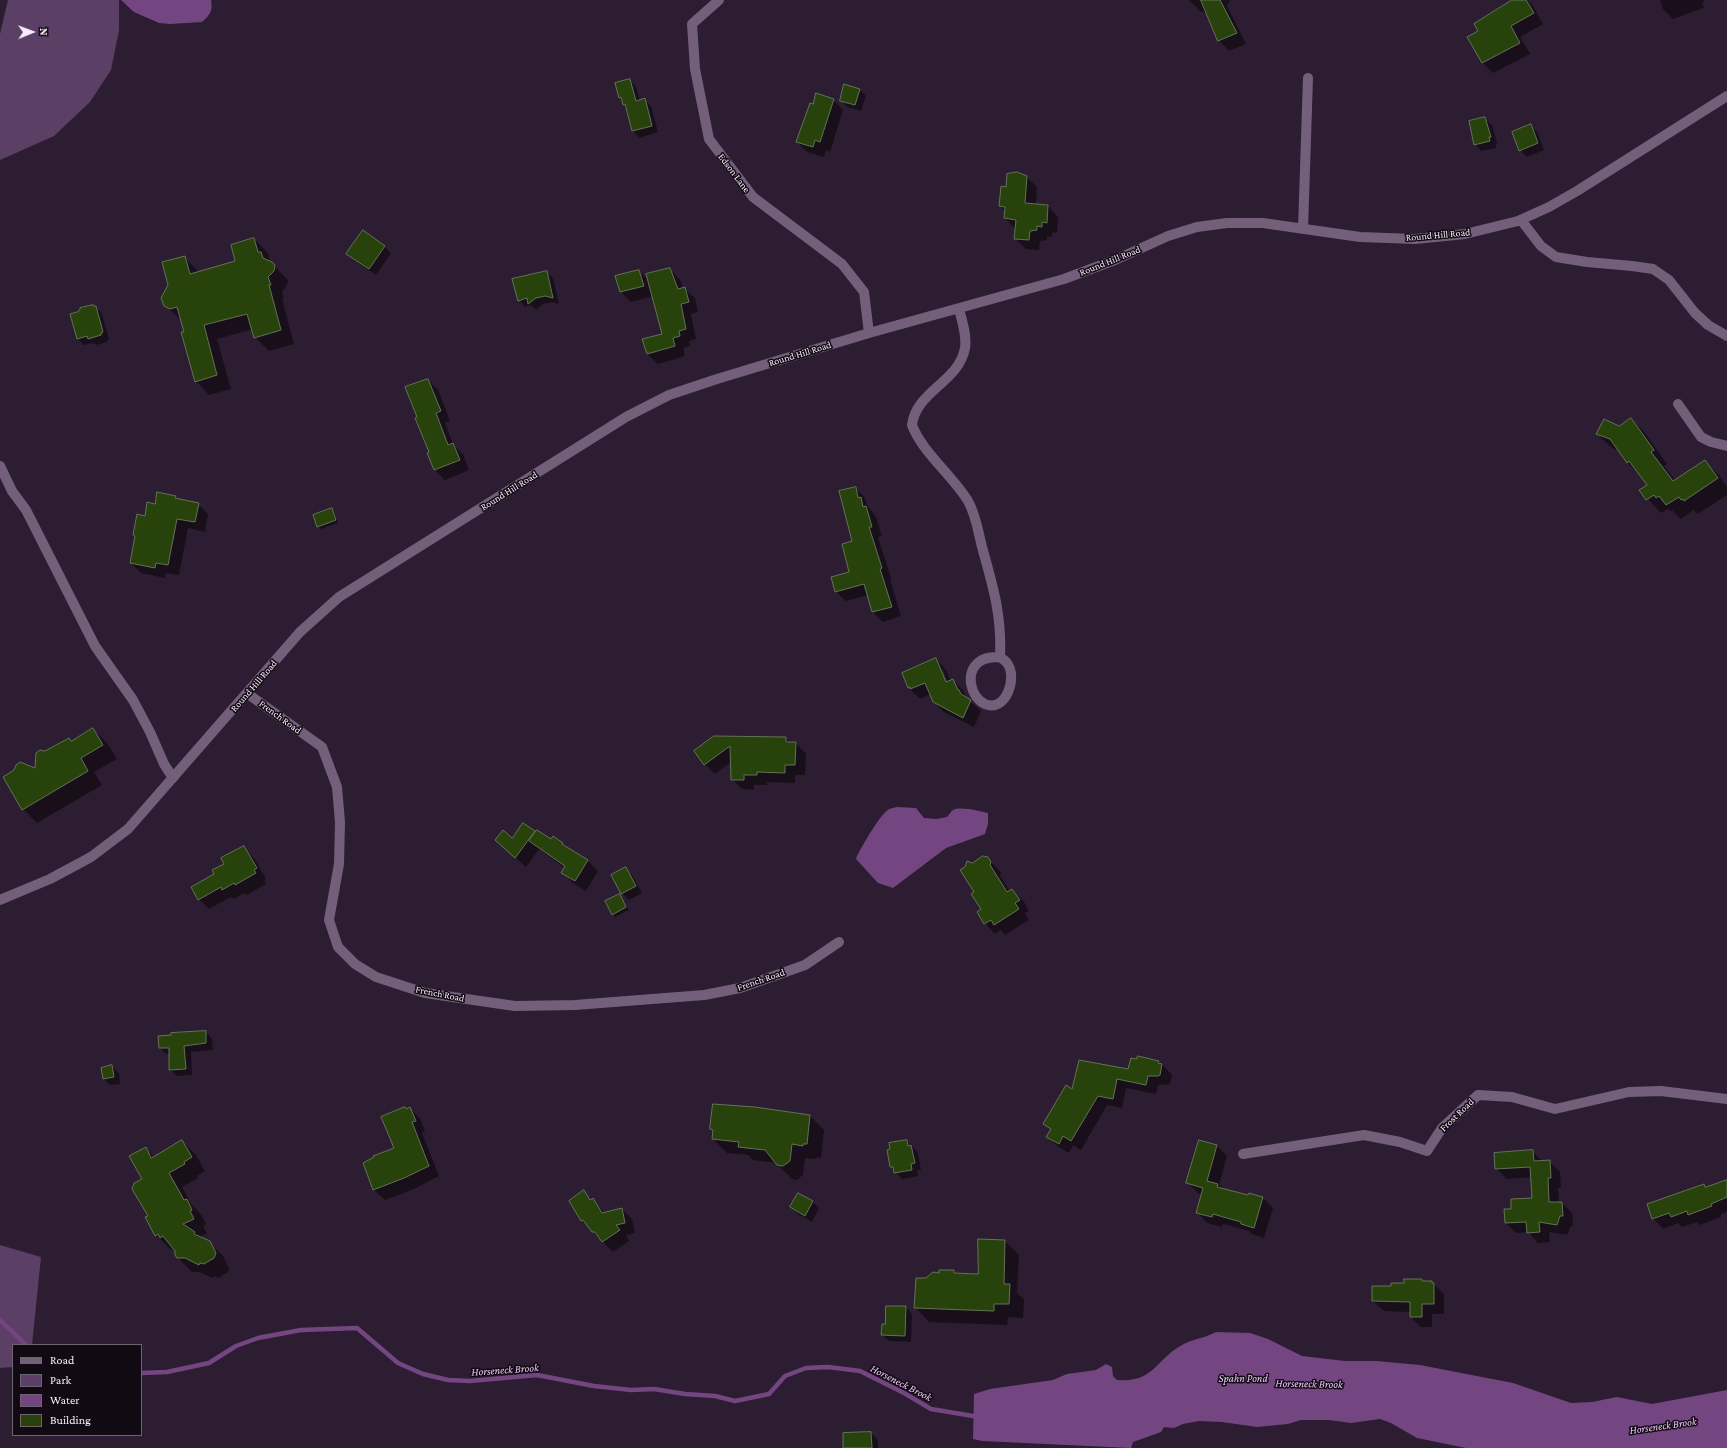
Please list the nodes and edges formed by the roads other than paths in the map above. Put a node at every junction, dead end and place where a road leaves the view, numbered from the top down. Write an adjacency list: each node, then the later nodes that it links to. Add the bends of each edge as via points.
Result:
1 (719, 0): 7 (street, Edson Lane, via 692,24 695,69 709,139 753,197 842,264 864,292)
2 (1308, 78): 5 (street)
3 (1727, 96): 4 (street, Round Hill Road, via 1577,191)
4 (1521, 220): 5 (street, Round Hill Road, via 1465,234 1415,239 1360,237); 8 (street, via 1541,246 1556,257 1653,269 1669,280 1708,325)
5 (1303, 229): 6 (street, Round Hill Road, via 1263,223 1197,227 1168,236 1064,279)
6 (959, 309): 7 (street, Round Hill Road); 12 (street, via 965,339 962,358 956,368 919,405 912,425 968,501 976,520 998,608)
7 (869, 333): 13 (street, Round Hill Road, via 676,392 626,418 339,598 300,632)
8 (1727, 336)
9 (1678, 404): 10 (street, via 1701,437)
10 (1727, 446)
11 (0, 466): 14 (street, via 12,491 26,510 95,646 133,700)
12 (1000, 657): 12 (street, via 1008,663 1011,674 1009,690 1000,703 985,704 976,698 972,689 972,672 979,662)
13 (248, 694): 14 (street, Round Hill Road); 16 (street, French Road, via 322,747 337,787 340,822 339,864 329,920 338,947 355,964 376,976 425,993 515,1006 575,1005 704,995 740,988 804,965)
14 (173, 778): 15 (street, Round Hill Road, via 128,828 91,857 50,879)
15 (0, 900)
16 (839, 942)
17 (1727, 1099): 18 (street, Frost Road, via 1661,1091 1629,1092 1555,1109 1512,1097 1478,1095 1442,1128 1428,1151 1364,1135)
18 (1243, 1154)

